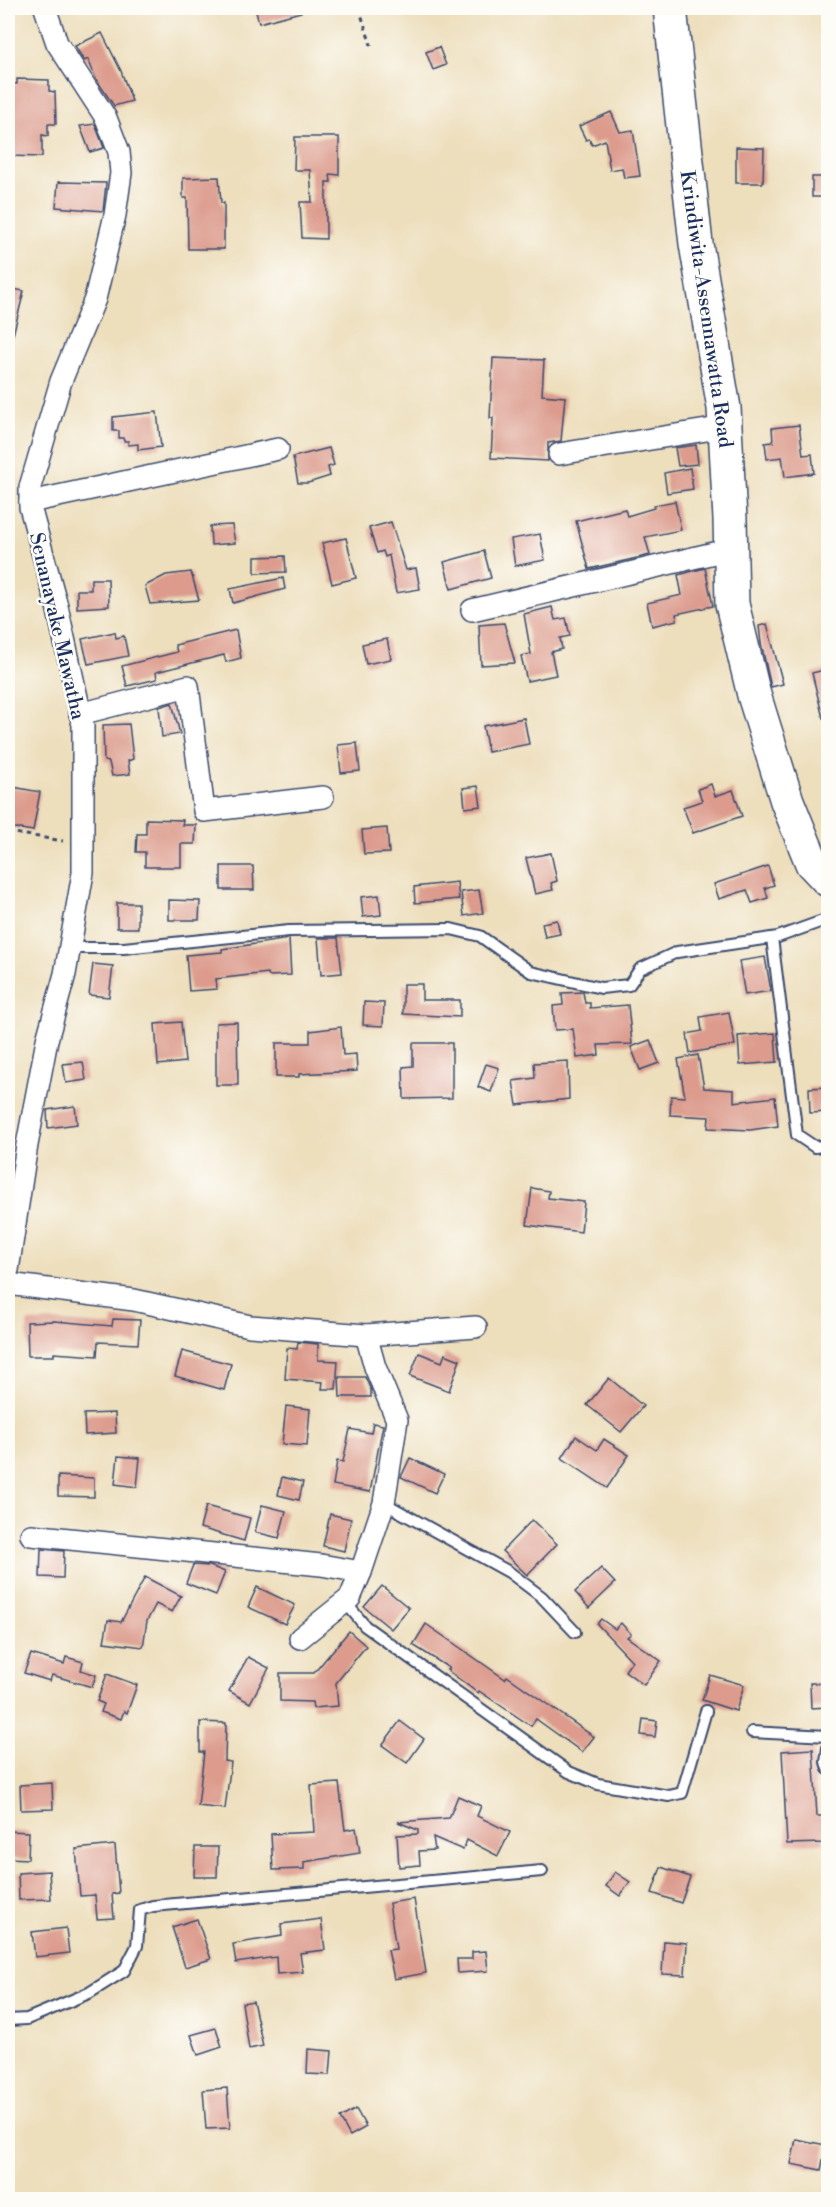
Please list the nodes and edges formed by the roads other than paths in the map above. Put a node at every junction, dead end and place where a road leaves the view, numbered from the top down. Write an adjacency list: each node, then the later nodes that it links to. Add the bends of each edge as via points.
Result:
1 (45, 8): 6 (street, Senanayake Mawatha, via 57,43 106,118 119,152 121,173 95,299 61,381 30,487)
2 (670, 8): 3 (main road, Krindiwita-Assennawatta Road, via 696,244)
3 (725, 427): 5 (street); 7 (main road, Krindiwita-Assennawatta Road)
4 (278, 449): 6 (street)
5 (559, 454)
6 (30, 502): 9 (street, Senanayake Mawatha)
7 (731, 549): 8 (street); 11 (main road, Krindiwita-Assennawatta Road, via 732,604 754,695 787,801 812,863)
8 (472, 610)
9 (80, 714): 10 (street, via 188,686 204,811); 14 (street, Senanayake Mawatha, via 83,873)
10 (323, 797)
11 (828, 880)
12 (828, 919): 13 (lane)
13 (772, 938): 14 (lane, via 677,952 640,969 629,985 601,988 531,972 480,936 450,929 289,931 124,948); 15 (lane, via 797,1135 816,1147)
14 (70, 948): 16 (street, Senanayake Mawatha, via 29,1133)
15 (828, 1145)
16 (8, 1270)
17 (8, 1284): 19 (street, via 134,1300 250,1326)
18 (476, 1328): 19 (street)
19 (366, 1335): 20 (street, via 397,1420)
20 (384, 1503): 22 (street); 24 (lane, via 509,1572 543,1597)
21 (31, 1535): 22 (street)
22 (361, 1572): 23 (street)
23 (346, 1603): 25 (street); 26 (lane, via 365,1626 569,1772 598,1784 669,1796 682,1793)
24 (575, 1632)
25 (300, 1638)
26 (705, 1711)
27 (752, 1732): 28 (lane)
28 (828, 1736)
29 (828, 1748): 30 (lane)
30 (828, 1769)
31 (543, 1870): 32 (lane, via 153,1906 140,1910 137,1946 124,1971 89,1993 27,2019)
32 (8, 2020)

